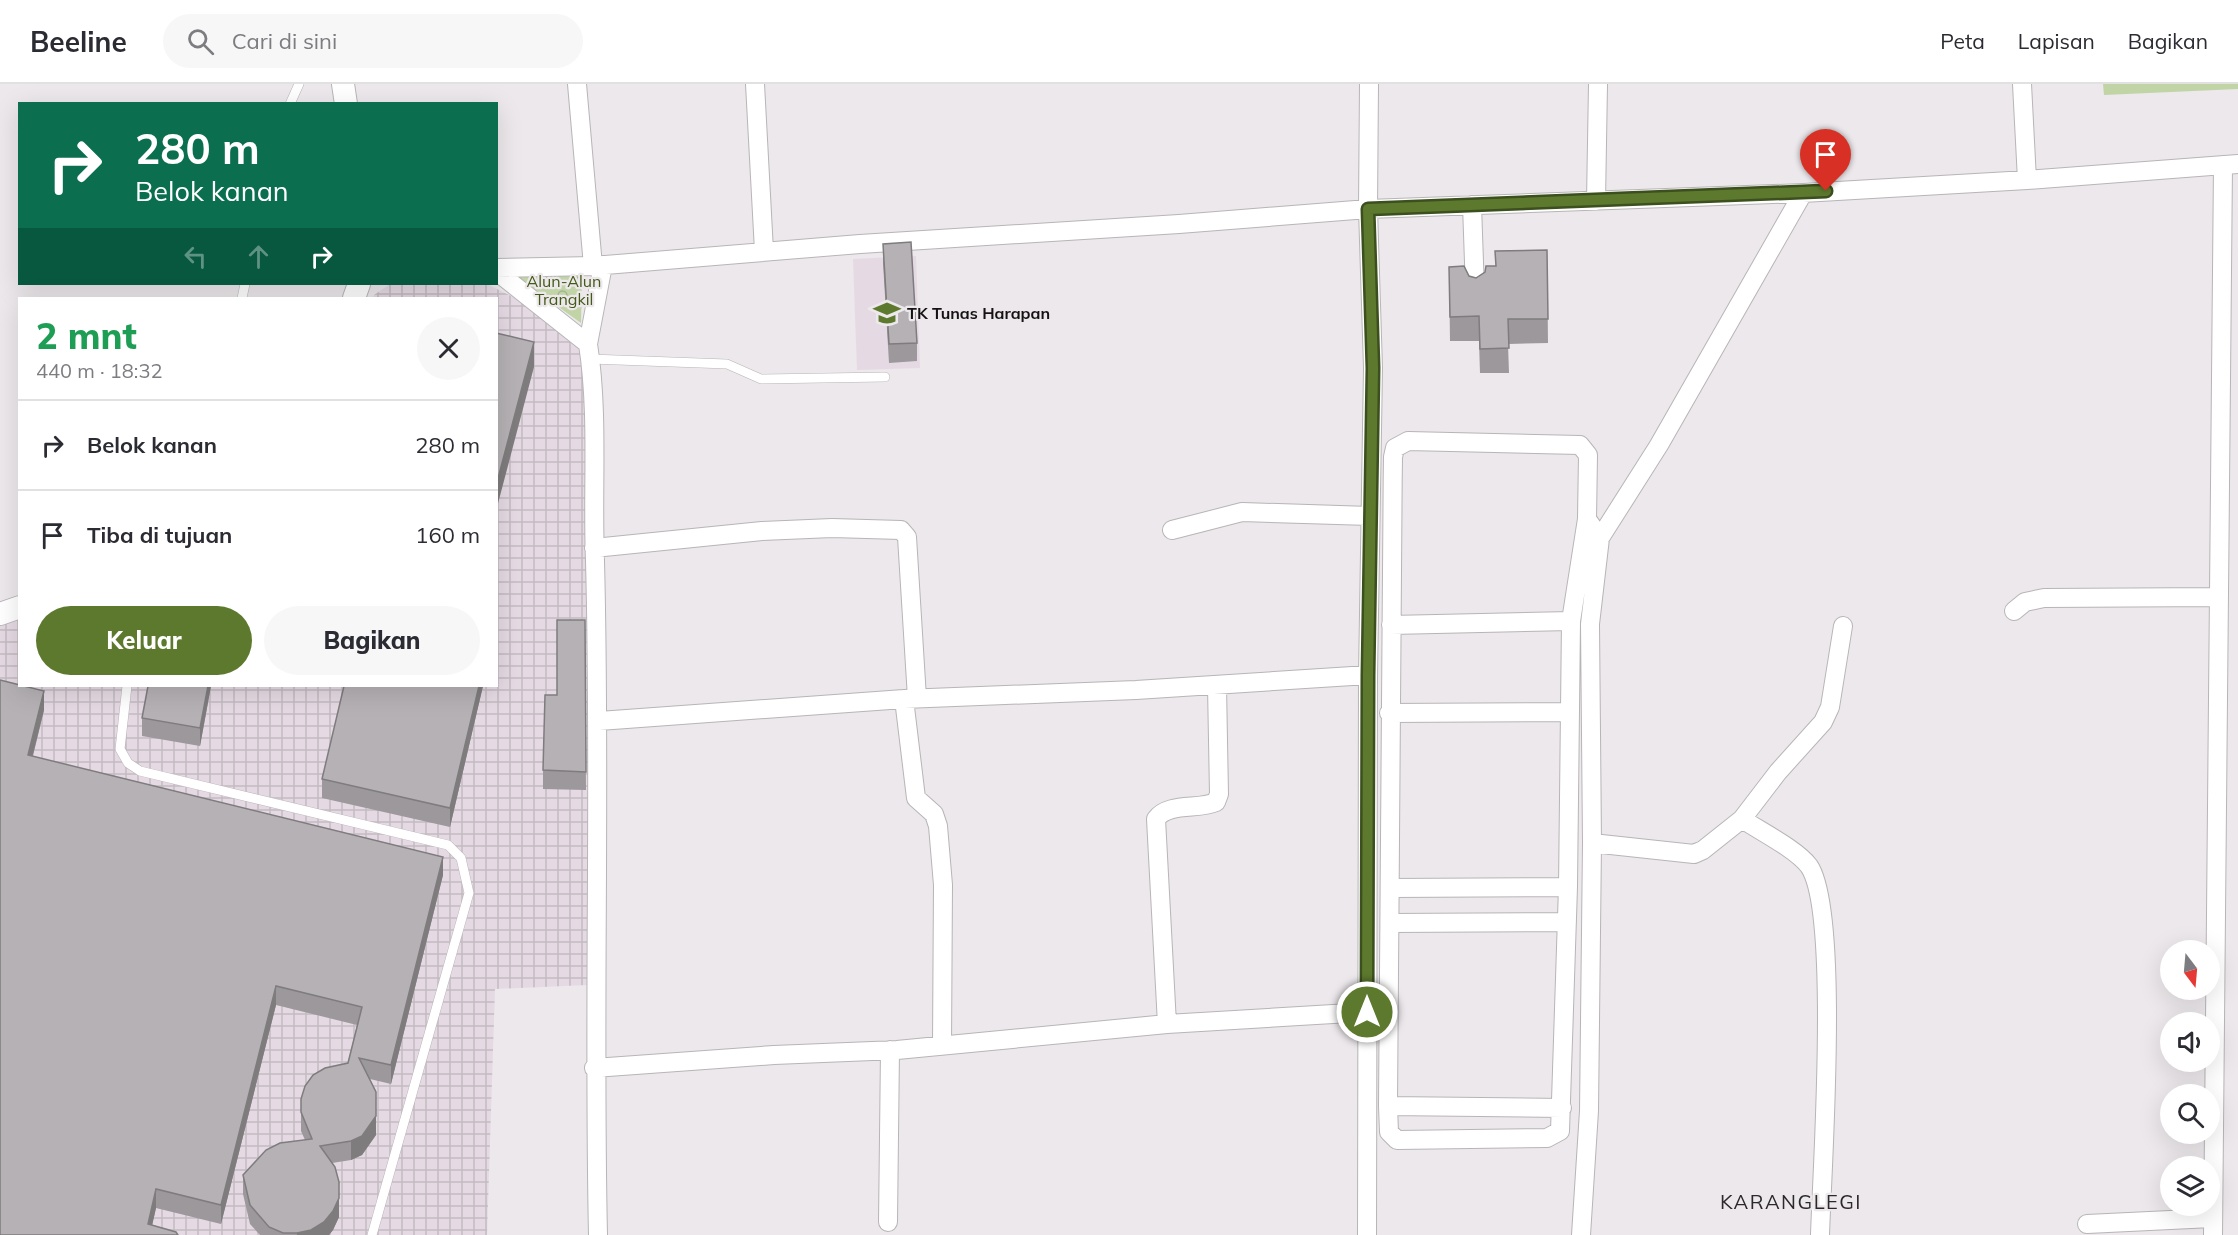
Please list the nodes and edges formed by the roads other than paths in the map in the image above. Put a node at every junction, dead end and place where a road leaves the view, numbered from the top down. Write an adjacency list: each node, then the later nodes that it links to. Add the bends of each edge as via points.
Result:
1 (299, 84): 8 (lane)
2 (343, 84): 9 (street)
3 (577, 84): 17 (street)
4 (755, 84): 16 (street)
5 (1369, 84): 15 (street)
6 (1598, 84): 13 (street)
7 (2022, 84): 11 (street)
8 (291, 102)
9 (346, 102)
10 (2230, 164): 11 (street); 28 (street)
11 (2027, 180): 12 (street)
12 (1803, 193): 13 (street); 26 (street, via 1659,445)
13 (1596, 201): 14 (street)
14 (1473, 205): 15 (street); 20 (street)
15 (1368, 209): 16 (street); 23 (street, via 1373,368)
16 (764, 251): 17 (street)
17 (598, 266): 18 (street); 21 (street)
18 (498, 270)
19 (498, 272): 21 (street)
20 (1475, 291)
21 (589, 351): 22 (lane, via 727,364 761,379); 27 (street, via 595,445)
22 (885, 377)
23 (1370, 516): 25 (street, via 1242,512); 35 (street)
24 (1587, 519): 26 (street); 32 (street); 33 (street, via 1588,455 1580,445 1408,441 1401,444 1392,456)
25 (1172, 530)
26 (1600, 538): 43 (street, via 1590,624)
27 (594, 548): 38 (street, via 762,531 902,530 907,537); 41 (street)
28 (2218, 597): 30 (street, via 2044,598 2025,602); 57 (street)
29 (18, 608): 31 (street)
30 (2014, 611)
31 (0, 614)
32 (1571, 621): 33 (street); 39 (street)
33 (1390, 625): 40 (street)
34 (1843, 626): 42 (street, via 1830,706 1822,722)
35 (1368, 675): 36 (street); 48 (street)
36 (1217, 686): 38 (street); 49 (street, via 1216,802 1168,810 1156,819)
37 (127, 687): 58 (lane, via 120,749 128,763 140,771 448,845 461,858 469,893)
38 (911, 699): 41 (street); 50 (street, via 916,800 934,813 939,826 944,885)
39 (1568, 712): 40 (street); 44 (street)
40 (1389, 713): 45 (street)
41 (599, 721): 52 (street)
42 (1742, 819): 43 (street, via 1694,854); 62 (street, via 1809,866 1818,889 1826,1004)
43 (1592, 843): 61 (street, via 1589,1111)
44 (1568, 887): 45 (street); 46 (street)
45 (1391, 888): 47 (street)
46 (1567, 922): 47 (street); 54 (street)
47 (1390, 923): 53 (street)
48 (1367, 1012): 49 (street); 60 (street)
49 (1167, 1024): 50 (street)
50 (942, 1045): 51 (street)
51 (890, 1050): 52 (street, via 774,1054); 55 (street)
52 (594, 1068): 59 (street)
53 (1388, 1106): 54 (street); 54 (street, via 1389,1132 1396,1140 1547,1138 1560,1131)
54 (1562, 1108)
55 (888, 1221)
56 (2087, 1224): 57 (street)
57 (2212, 1227)
58 (372, 1235)
59 (598, 1235)
60 (1367, 1235)
61 (1581, 1235)
62 (1820, 1235)

